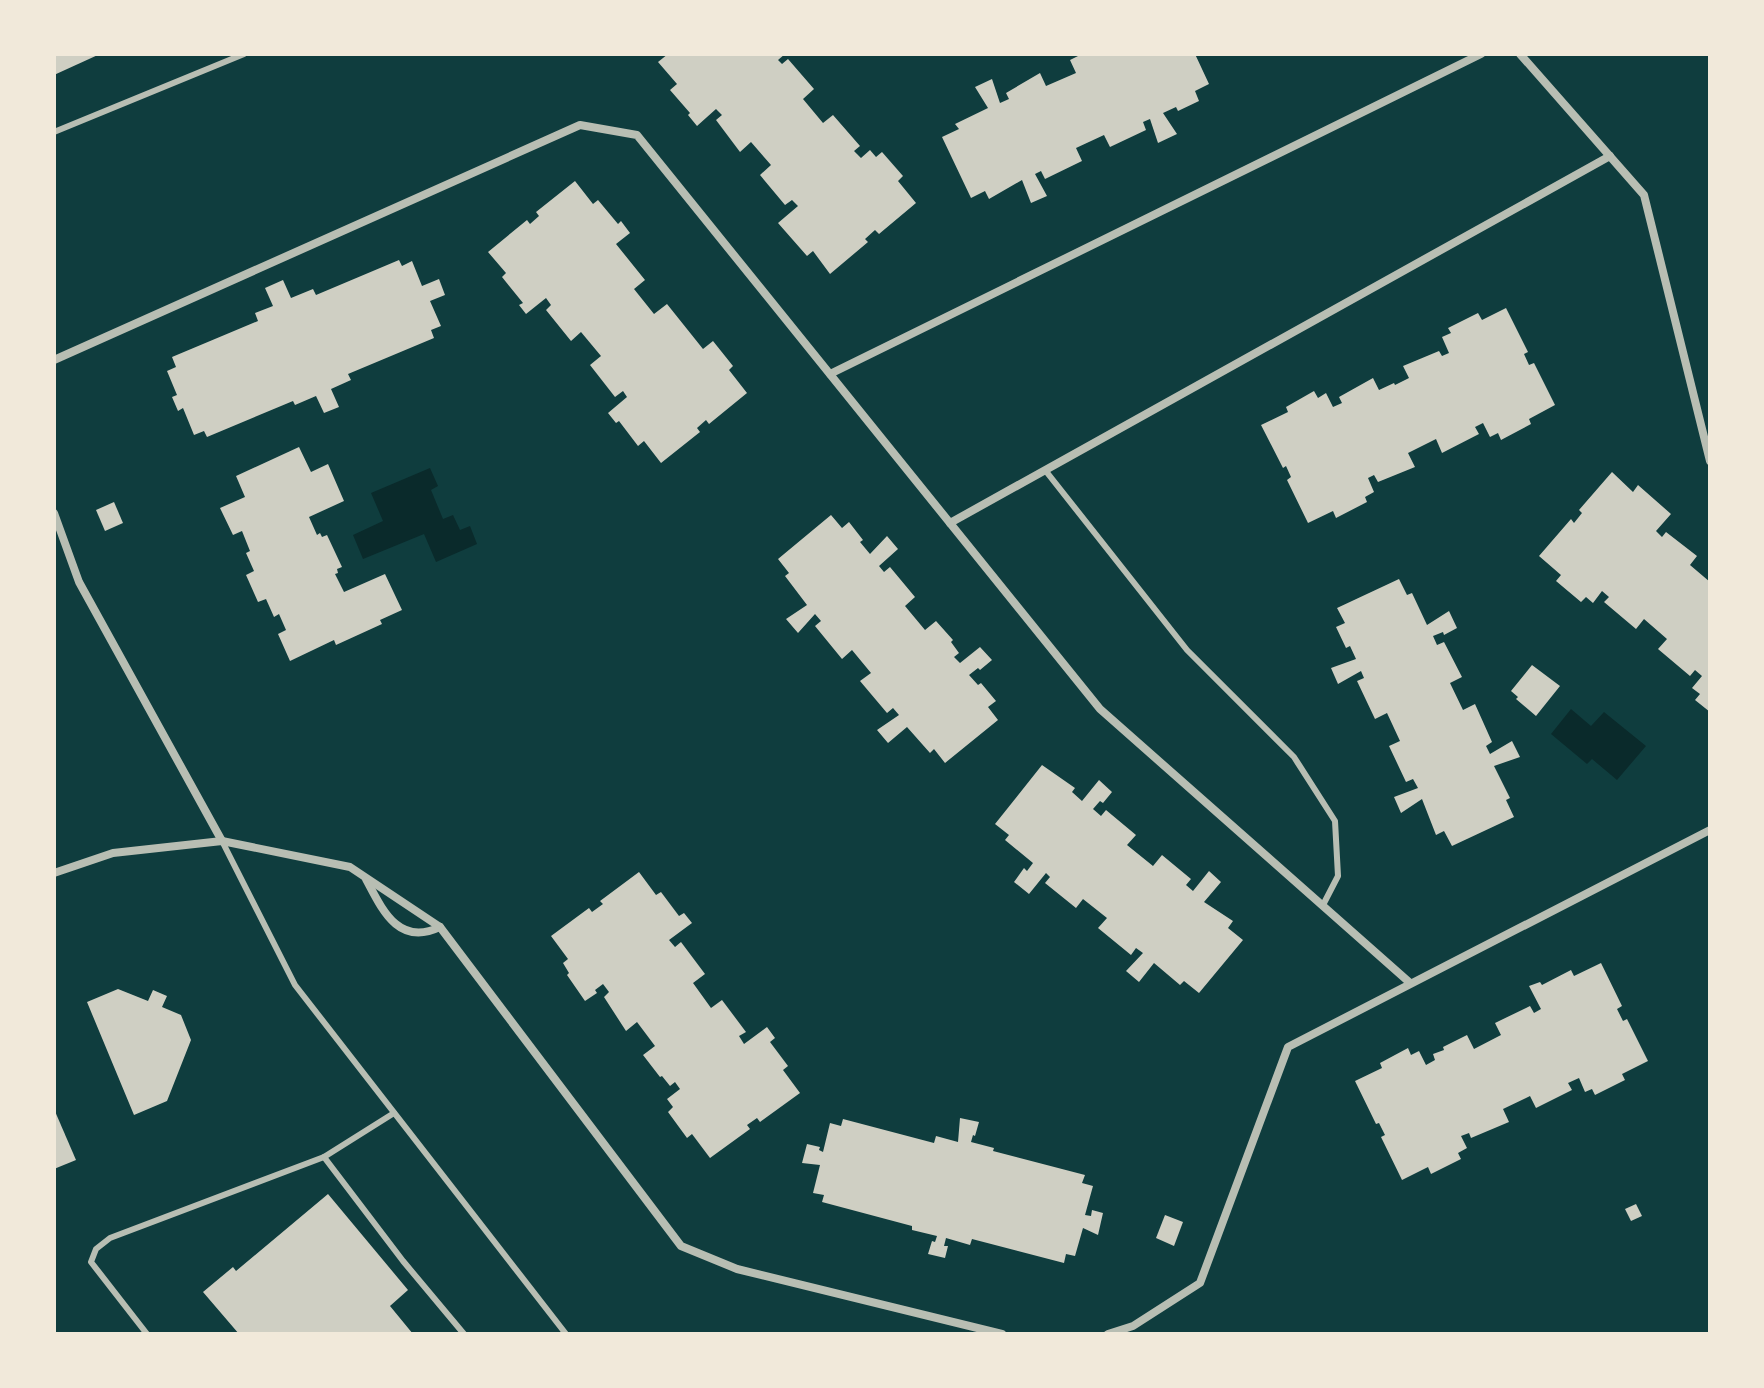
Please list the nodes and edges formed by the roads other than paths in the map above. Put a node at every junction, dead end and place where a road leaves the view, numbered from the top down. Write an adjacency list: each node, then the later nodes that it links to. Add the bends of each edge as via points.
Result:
1 (244, 54): 4 (lane)
2 (1481, 54): 7 (street)
3 (1520, 54): 5 (street)
4 (54, 132)
5 (1610, 156): 8 (street, via 1644,195); 9 (street)
6 (54, 360): 7 (street, via 580,125 637,135)
7 (830, 374): 11 (street)
8 (1710, 461)
9 (1045, 470): 11 (street); 16 (lane, via 1187,650 1294,757 1335,821 1338,876)
10 (54, 513): 13 (street, via 79,582)
11 (950, 523): 16 (street, via 1100,709)
12 (1710, 830): 18 (street)
13 (222, 841): 14 (street, via 113,853); 15 (street, via 350,867); 19 (lane, via 295,985)
14 (54, 873)
15 (366, 878): 17 (street); 17 (street, via 395,925 428,932)
16 (1323, 905): 18 (street)
17 (440, 927): 24 (street, via 681,1246 737,1269)
18 (1409, 982): 25 (street, via 1288,1047 1200,1283 1133,1326)
19 (394, 1113): 20 (lane); 23 (lane)
20 (324, 1157): 21 (lane, via 110,1238 96,1249 91,1262); 22 (lane)
21 (147, 1334)
22 (464, 1334)
23 (566, 1334)
24 (1002, 1334)
25 (1108, 1334)

